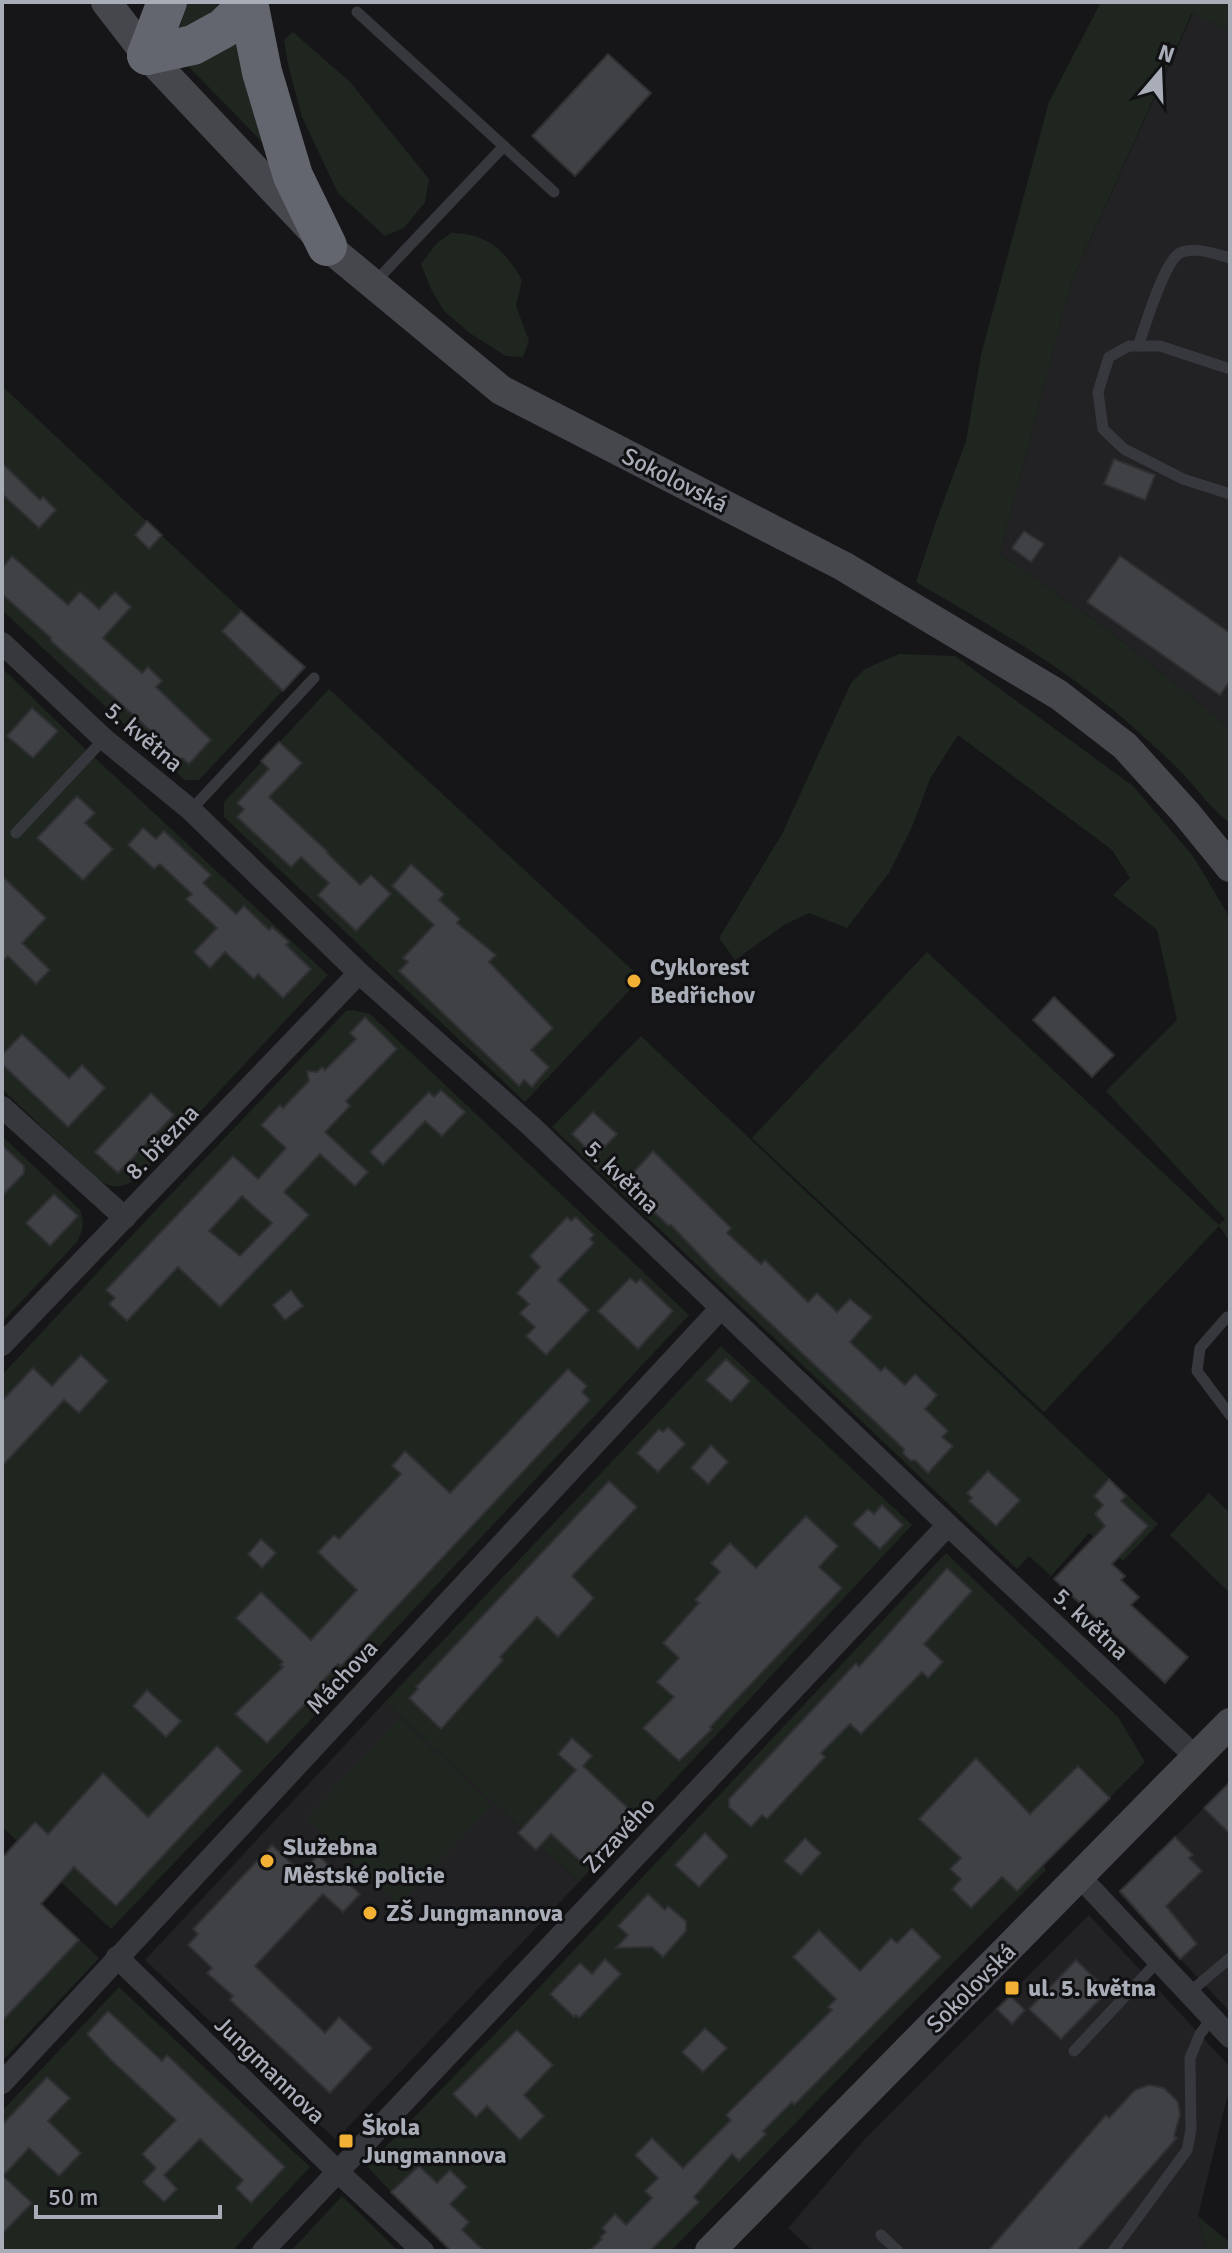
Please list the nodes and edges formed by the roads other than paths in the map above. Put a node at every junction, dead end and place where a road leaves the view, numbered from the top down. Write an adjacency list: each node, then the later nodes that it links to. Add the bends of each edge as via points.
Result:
1 (106, 2): 5 (street, Sokolovská)
2 (167, 2): 5 (highway)
3 (248, 3): 5 (highway, via 224,28 193,45); 8 (highway, via 293,176)
4 (357, 12): 6 (lane)
5 (147, 55): 8 (street, Sokolovská)
6 (504, 146): 7 (lane); 10 (lane)
7 (554, 192)
8 (327, 246): 10 (street, Sokolovská)
9 (1230, 258): 11 (lane, via 1202,250 1179,254 1167,267)
10 (374, 284): 19 (street, Sokolovská, via 501,390 843,566 1059,695 1125,746)
11 (1138, 346): 12 (lane, via 1160,346); 13 (lane, via 1109,357 1098,392 1103,429 1124,449 1183,479)
12 (1230, 369)
13 (1230, 494)
14 (2, 643): 16 (street, 5. května)
15 (314, 678): 17 (lane)
16 (104, 739): 17 (street, 5. května); 18 (lane)
17 (191, 810): 20 (street, 5. května)
18 (16, 833)
19 (1230, 867)
20 (359, 973): 22 (street, 8. března); 23 (street, 5. května, via 531,1126)
21 (2, 1107): 22 (street)
22 (125, 1218): 25 (street, 8. března)
23 (721, 1308): 27 (street, 5. května); 31 (street, Máchova)
24 (1227, 1317): 26 (lane, via 1200,1348 1197,1371)
25 (2, 1345)
26 (1230, 1415)
27 (948, 1525): 29 (street, 5. května); 39 (street, Zrzavého)
28 (1230, 1723): 29 (street, Sokolovská)
29 (1197, 1758): 30 (street, Sokolovská)
30 (1080, 1877): 33 (street); 43 (street, Sokolovská)
31 (117, 1957): 38 (street, Máchova); 39 (street, Jungmannova)
32 (1230, 1958): 34 (lane)
33 (1159, 1960): 34 (street); 37 (lane)
34 (1190, 1992): 35 (street)
35 (1213, 2017): 36 (street); 45 (lane, via 1190,2058 1187,2150)
36 (1230, 2037)
37 (1074, 2051)
38 (2, 2083)
39 (337, 2171): 41 (street, Zrzavého); 42 (street, Jungmannova)
40 (881, 2235): 44 (lane)
41 (263, 2251)
42 (423, 2251)
43 (710, 2251)
44 (898, 2251)
45 (1113, 2251)

